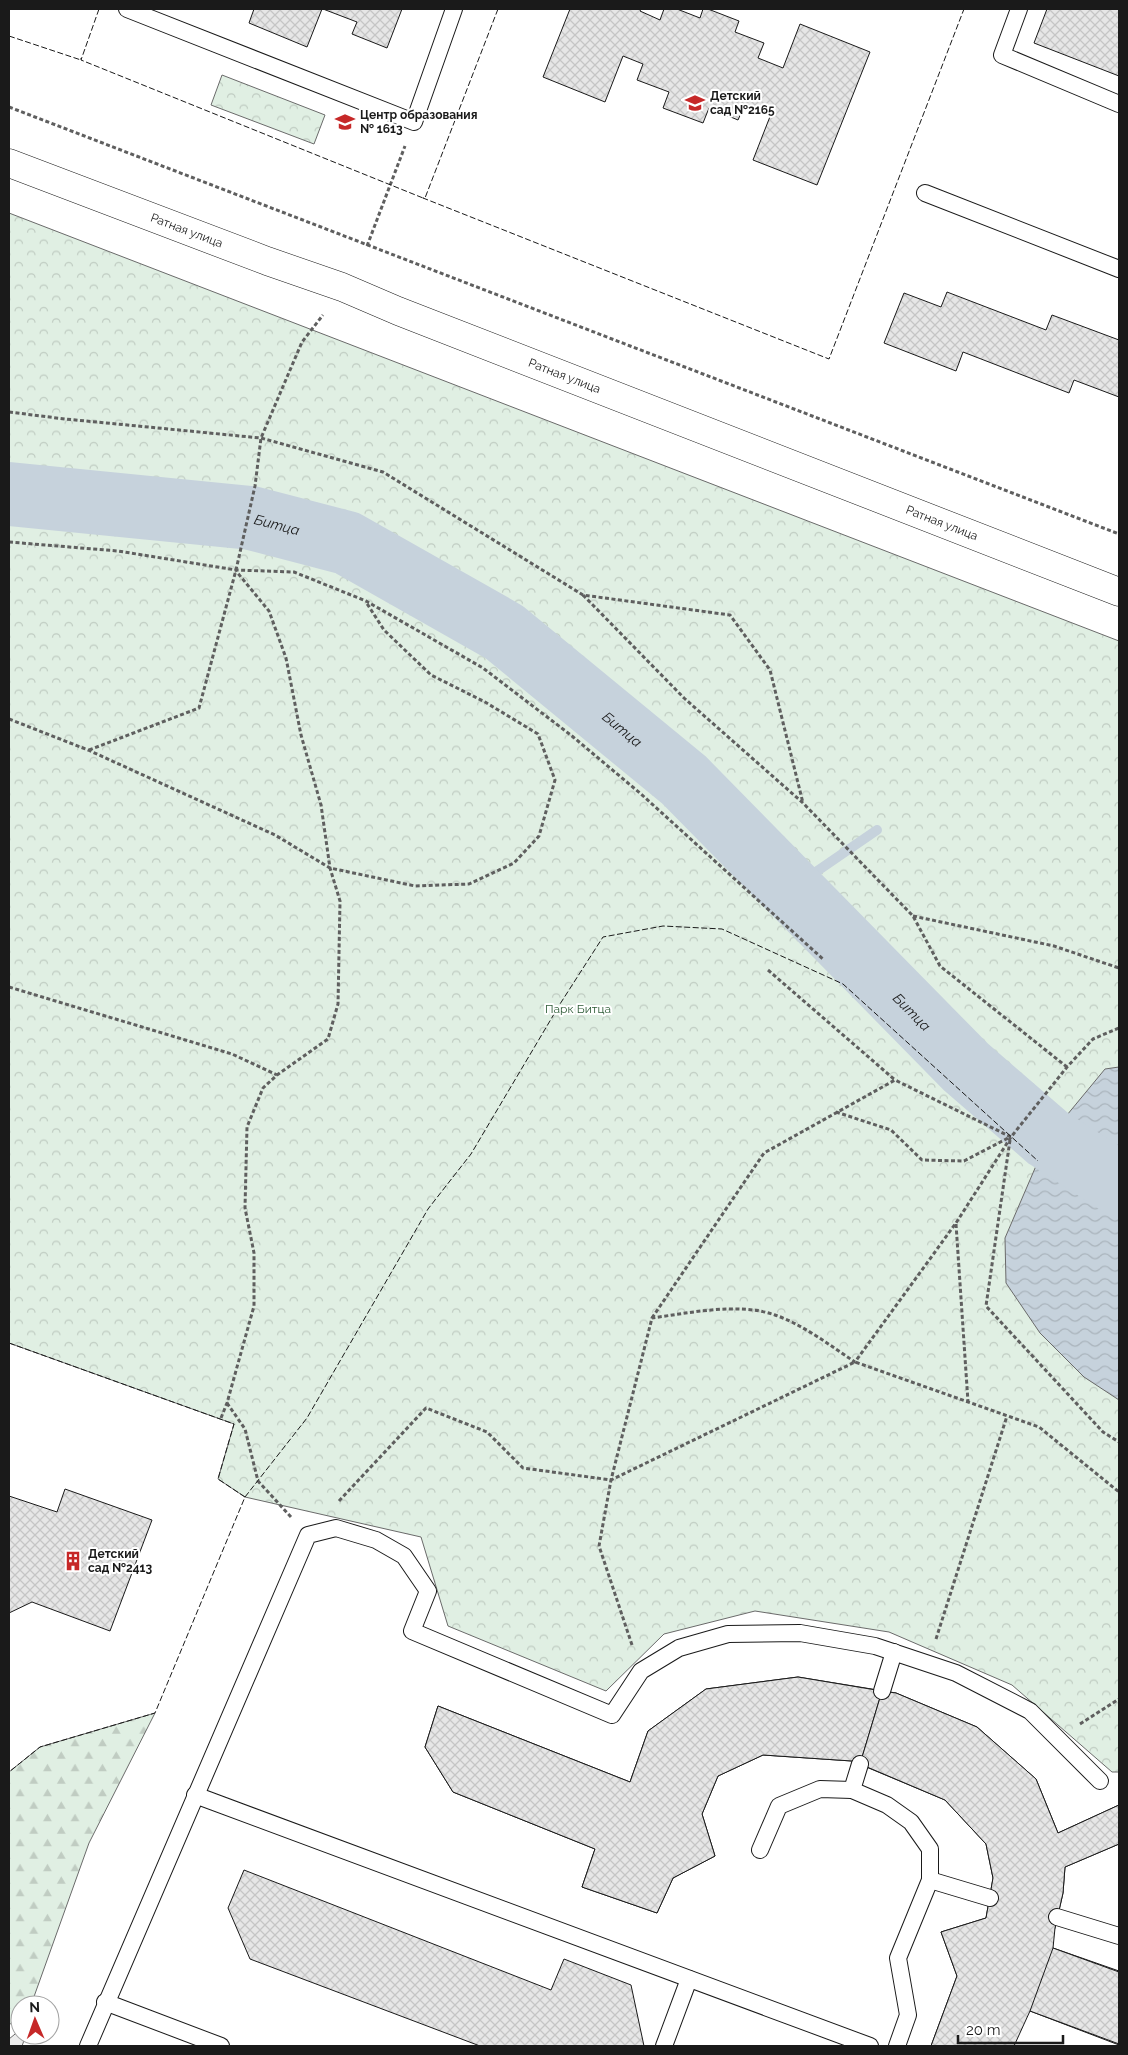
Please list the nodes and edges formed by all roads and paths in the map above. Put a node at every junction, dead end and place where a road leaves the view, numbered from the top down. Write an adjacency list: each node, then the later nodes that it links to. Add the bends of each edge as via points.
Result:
1 (127, 9): 2 (lane, via 414,122)
2 (454, 9)
3 (1019, 9): 4 (lane, via 1002,55)
4 (1119, 104)
5 (9, 107): 9 (path)
6 (407, 141): 9 (path)
7 (9, 163): 17 (street, Ратная улица, via 342,287)
8 (925, 193): 10 (lane)
9 (367, 246): 14 (path)
10 (1119, 269)
11 (327, 310): 13 (path, via 302,342)
12 (9, 412): 13 (path)
13 (261, 438): 16 (path, via 255,486); 18 (path, via 383,472)
14 (1119, 534)
15 (9, 542): 16 (path, via 118,551)
16 (236, 570): 19 (path, via 294,572); 21 (path, via 199,708); 23 (path, via 269,611 286,658 301,735 321,805)
17 (1119, 592)
18 (583, 595): 22 (path, via 684,698); 22 (path, via 730,615 770,670)
19 (366, 601): 23 (path, via 384,630 431,675 538,734 555,780 539,836 514,864 469,884 415,886); 25 (path, via 483,668 572,736)
20 (9, 719): 21 (path)
21 (88, 750): 23 (path, via 275,835)
22 (802, 803): 24 (path)
23 (330, 868): 31 (path, via 340,901 338,1004 328,1039)
24 (913, 916): 26 (path, via 1054,946); 30 (path, via 940,966)
25 (824, 960)
26 (1119, 968)
27 (768, 970): 32 (path)
28 (9, 987): 31 (path, via 232,1054)
29 (1119, 1028): 30 (path, via 1093,1038)
30 (1067, 1066): 34 (path)
31 (277, 1075): 39 (path, via 264,1088 247,1128 245,1208 254,1252 254,1306)
32 (896, 1080): 33 (path); 34 (path)
33 (836, 1112): 34 (path, via 891,1130 922,1160 964,1161); 36 (path, via 764,1153)
34 (1011, 1137): 35 (path); 42 (path, via 986,1306 1103,1432)
35 (956, 1223): 37 (path); 38 (path)
36 (652, 1318): 37 (path, via 714,1310 774,1314); 43 (path)
37 (855, 1362): 38 (path); 43 (path)
38 (968, 1402): 40 (path)
39 (227, 1403): 41 (path); 45 (path, via 245,1429 258,1481)
40 (1007, 1416): 44 (path, via 1039,1427); 47 (path)
41 (221, 1418)
42 (1119, 1442)
43 (611, 1480): 45 (path, via 523,1468 487,1432 426,1408); 48 (path, via 599,1546)
44 (1119, 1492)
45 (308, 1535): 48 (lane, via 336,1528 376,1540 404,1556 428,1591 412,1631 612,1715); 55 (lane)
46 (894, 1652): 47 (lane); 48 (lane, via 800,1633 728,1634 679,1648); 49 (lane)
47 (928, 1663): 51 (lane, via 956,1673 1030,1711)
48 (641, 1671)
49 (882, 1691)
50 (1119, 1699): 51 (path)
51 (1057, 1738): 53 (lane)
52 (860, 1764): 54 (lane)
53 (1100, 1781)
54 (852, 1790): 56 (lane, via 820,1789 779,1806); 57 (lane, via 887,1805 911,1822 930,1849)
55 (195, 1795): 61 (lane); 62 (lane)
56 (760, 1850)
57 (930, 1880): 58 (lane); 67 (lane, via 898,1958 908,2015)
58 (990, 1898)
59 (1057, 1918): 60 (lane)
60 (1119, 1936)
61 (689, 1979): 63 (lane); 66 (lane)
62 (106, 2002): 64 (lane); 65 (lane)
63 (866, 2045)
64 (88, 2046)
65 (221, 2046)
66 (664, 2046)
67 (897, 2046)

